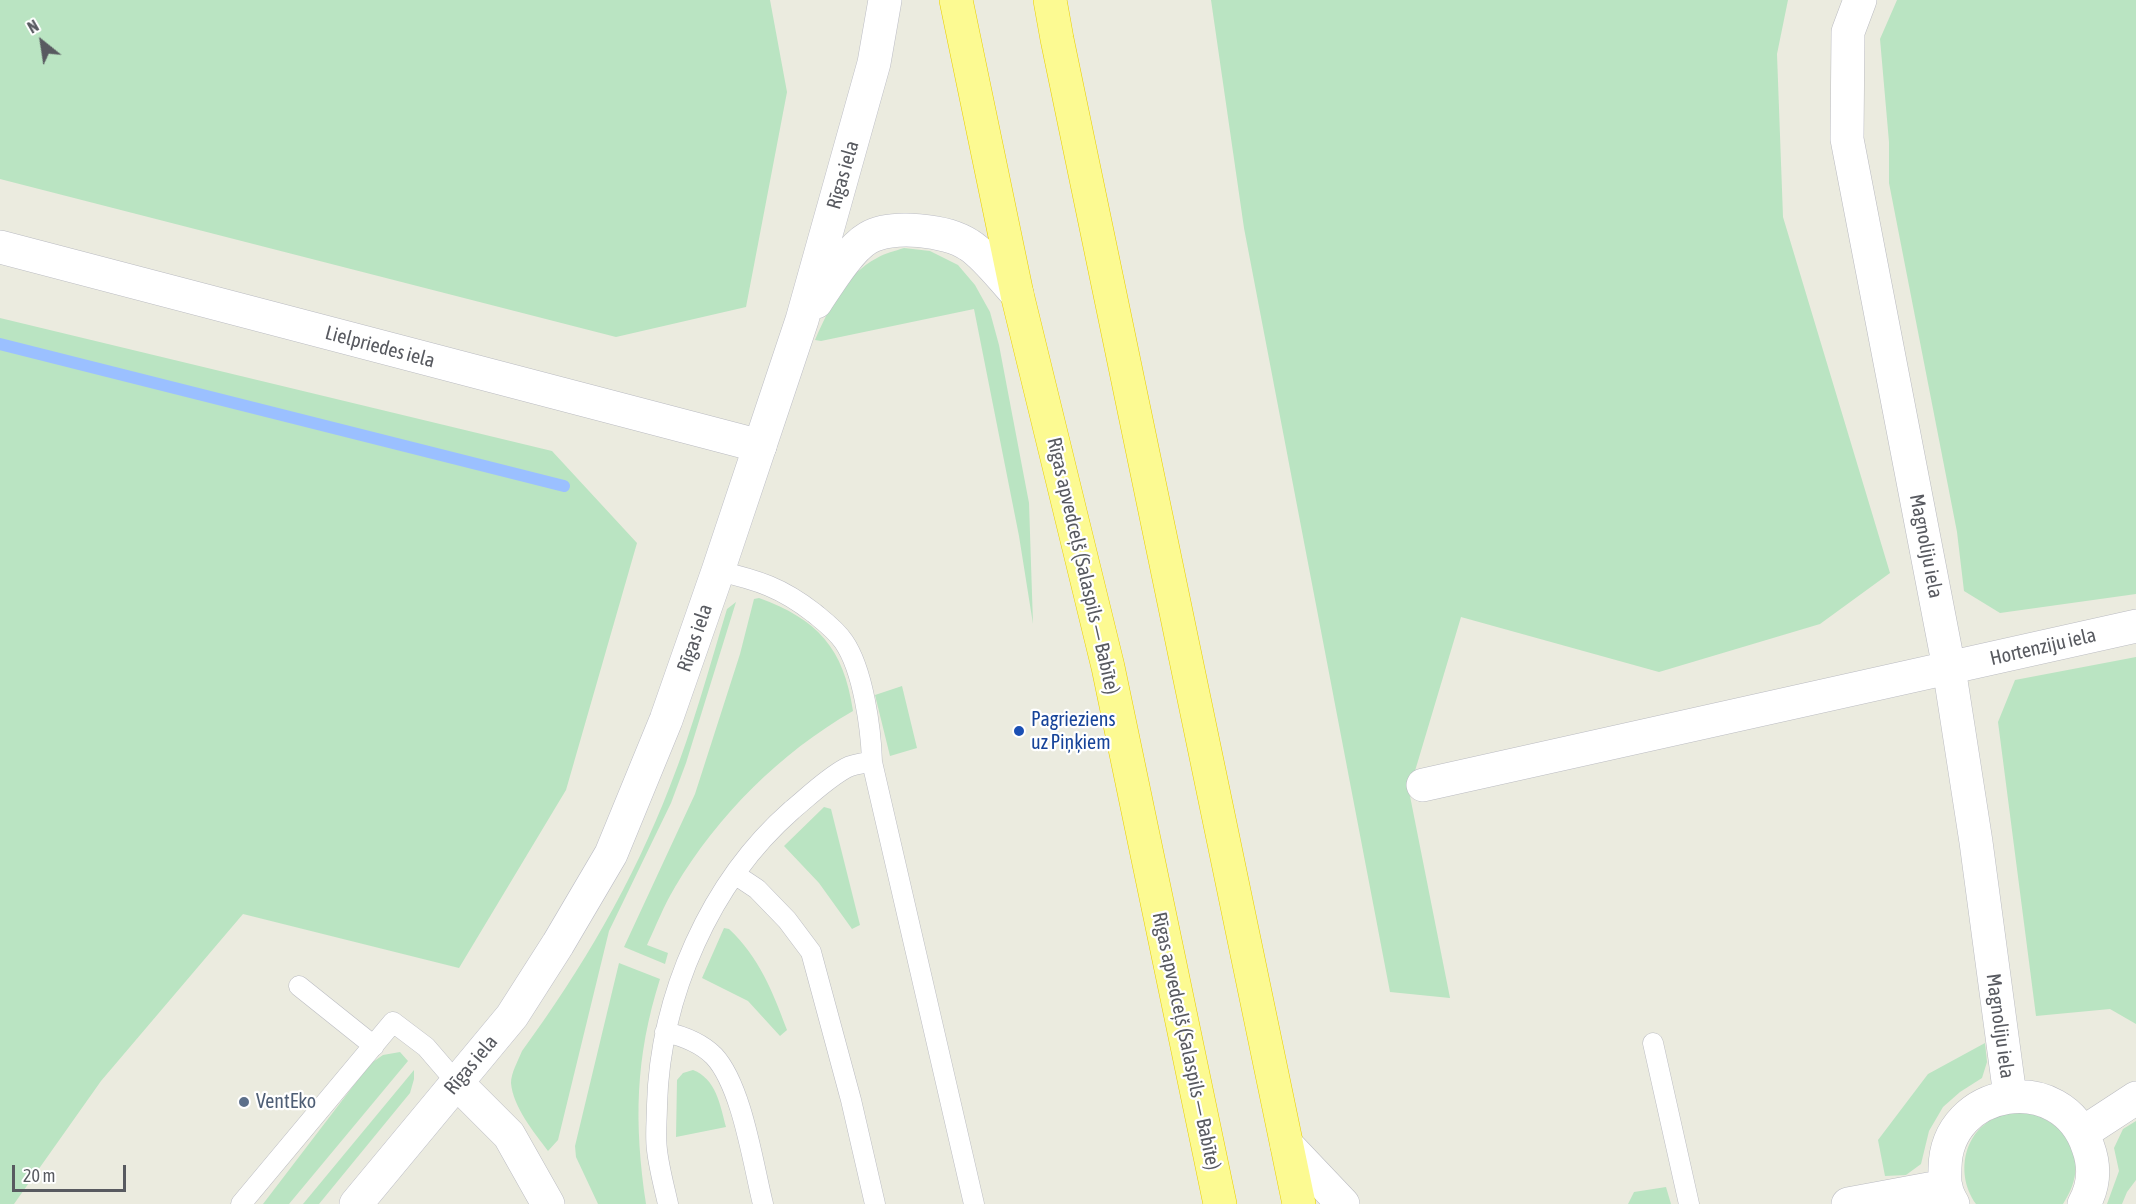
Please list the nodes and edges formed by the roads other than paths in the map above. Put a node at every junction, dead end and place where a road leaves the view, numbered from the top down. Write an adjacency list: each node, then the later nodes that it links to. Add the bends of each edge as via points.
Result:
1 (885, 0): 7 (street, Rīgas iela, via 874,63)
2 (956, 0): 6 (highway, Rīgas apvedceļš (Salaspils — Babīte))
3 (1050, 0): 23 (highway)
4 (1860, 0): 11 (street, Magnoliju iela, via 1848,32 1848,139)
5 (0, 247): 8 (street, Lielpriedes iela)
6 (1017, 294): 7 (street, via 970,245 920,231 892,230 867,238 848,257); 32 (highway, Rīgas apvedceļš (Salaspils — Babīte), via 1108,667)
7 (802, 320): 8 (street, Rīgas iela)
8 (760, 446): 9 (street, Rīgas iela)
9 (718, 571): 12 (lane, via 783,591 830,626 844,643 862,691 871,732); 19 (street, Rīgas iela, via 666,720 611,854 512,1016)
10 (2136, 626): 11 (street, Hortenziju iela)
11 (1949, 668): 13 (street, Hortenziju iela); 20 (street, Magnoliju iela)
12 (872, 762): 14 (lane, via 848,767 816,790 772,828); 31 (lane)
13 (1423, 785)
14 (736, 874): 16 (lane, via 698,936 680,979); 30 (lane, via 787,920 811,952)
15 (299, 986): 18 (lane)
16 (665, 1032): 28 (lane, via 658,1081 657,1150); 29 (lane, via 700,1046 714,1056 729,1077)
17 (1653, 1043): 35 (lane)
18 (374, 1046): 19 (lane, via 393,1022 426,1047); 25 (lane)
19 (457, 1083): 26 (street, Rīgas iela); 27 (street, via 509,1135)
20 (2010, 1096): 22 (street, via 2039,1098 2065,1110); 24 (street, via 1980,1106 1958,1126 1946,1155)
21 (2136, 1098): 22 (street)
22 (2084, 1132): 37 (street, via 2093,1161 2091,1192)
23 (1287, 1145): 33 (highway); 34 (street)
24 (1949, 1195): 36 (street)
25 (241, 1204)
26 (356, 1204)
27 (548, 1204)
28 (668, 1204)
29 (763, 1204)
30 (875, 1204)
31 (974, 1204)
32 (1220, 1204)
33 (1299, 1204)
34 (1343, 1204)
35 (1689, 1204)
36 (1848, 1204)
37 (2084, 1204)

